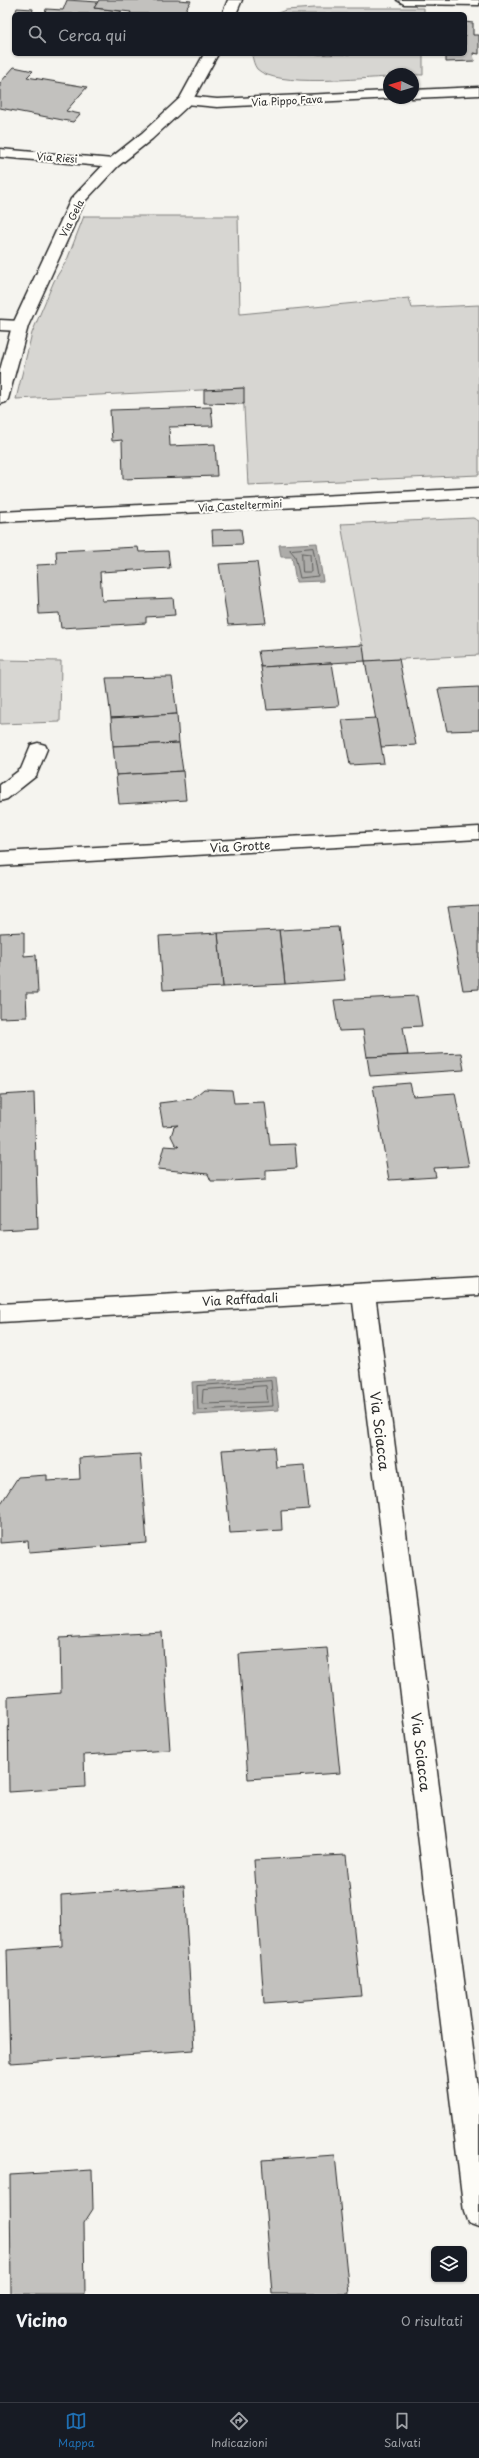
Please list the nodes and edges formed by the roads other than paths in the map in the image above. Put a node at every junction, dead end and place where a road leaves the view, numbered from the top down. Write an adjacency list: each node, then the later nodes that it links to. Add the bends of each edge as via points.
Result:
1 (235, 0): 4 (street)
2 (404, 0): 3 (street)
3 (479, 1)
4 (230, 12)
5 (209, 56): 9 (street, Via Gela)
6 (479, 91): 7 (street)
7 (419, 94)
8 (383, 96): 9 (street, Via Pippo Fava, via 217,103)
9 (186, 100): 11 (street, Via Gela, via 148,136)
10 (0, 153): 11 (street, Via Riesi)
11 (113, 163): 13 (street, Via Gela, via 78,200)
12 (0, 325): 13 (street)
13 (20, 326): 14 (street, Via Gela)
14 (0, 399)
15 (479, 493): 16 (street, Via Casteltermini)
16 (0, 517)
17 (38, 749): 18 (street, via 29,772)
18 (0, 795)
19 (479, 833): 20 (street, Via Grotte)
20 (0, 859)
21 (479, 1286): 22 (street, Via Raffadali)
22 (363, 1292): 23 (street, Via Raffadali); 24 (street, Via Sciacca)
23 (0, 1313)
24 (474, 2124): 25 (street, Via Sciacca)
25 (479, 2212)

